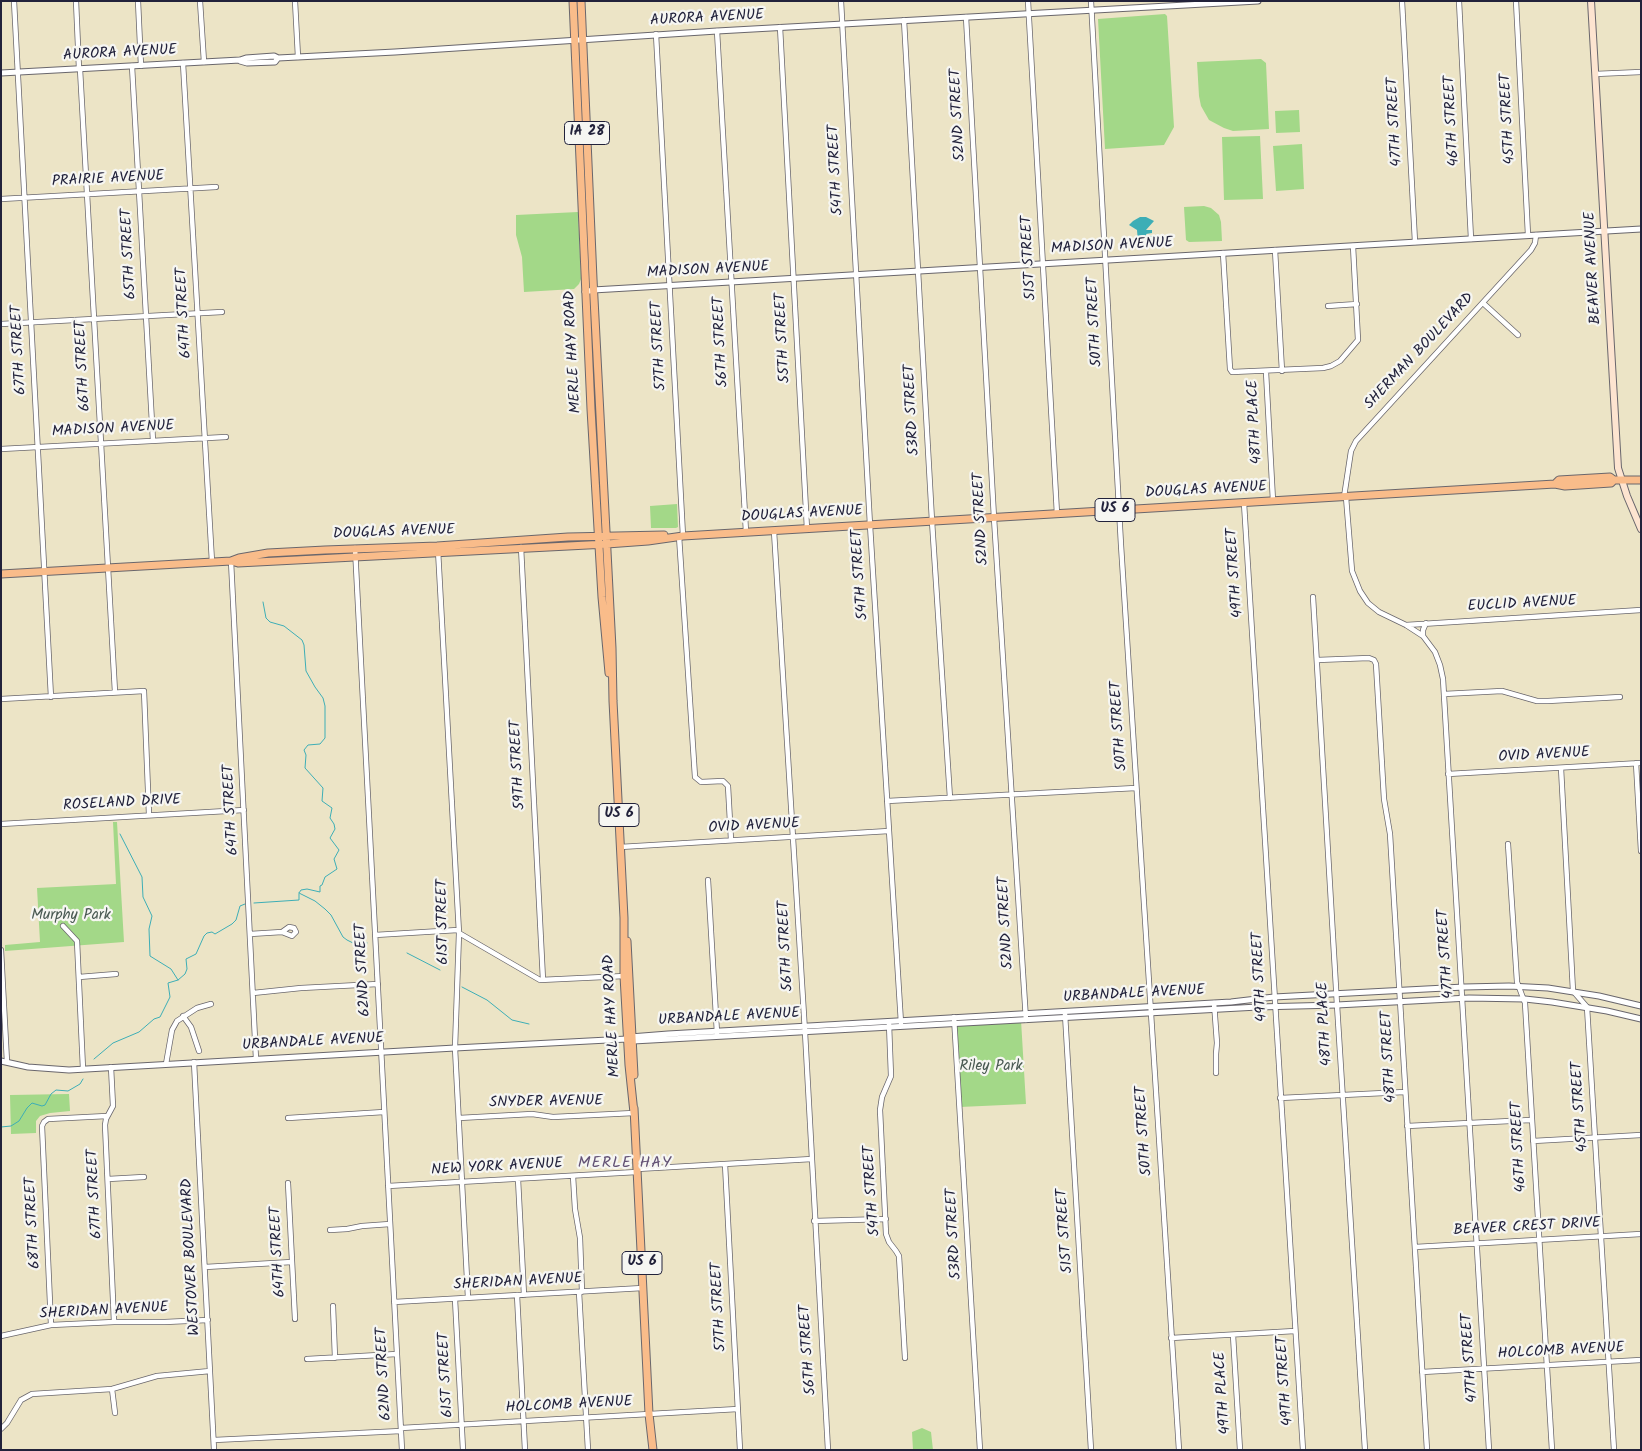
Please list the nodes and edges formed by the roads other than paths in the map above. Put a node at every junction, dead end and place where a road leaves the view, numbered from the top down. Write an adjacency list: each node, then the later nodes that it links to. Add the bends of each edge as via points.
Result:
1 (14, 1): 32 (street, 67TH STREET)
2 (76, 1): 31 (street, 66TH STREET)
3 (138, 1): 30 (street)
4 (200, 1): 27 (street)
5 (295, 1): 26 (street)
6 (573, 1): 24 (main road, MERLE HAY ROAD / IA 28)
7 (581, 1): 25 (main road, MERLE HAY ROAD / IA 28)
8 (841, 1): 20 (street, 54TH STREET)
9 (1028, 1): 17 (street, 51ST STREET)
10 (1091, 1): 16 (street, 50TH STREET)
11 (1258, 1): 16 (street, AURORA AVENUE)
12 (1402, 1): 47 (street, 47TH STREET)
13 (1459, 1): 46 (street, 46TH STREET)
14 (1516, 1): 45 (street, 45TH STREET)
15 (1591, 1): 35 (main road, BEAVER AVENUE)
16 (1091, 10): 17 (street, AURORA AVENUE); 51 (street, 50TH STREET)
17 (1029, 13): 18 (street, AURORA AVENUE); 52 (street, 51ST STREET)
18 (966, 17): 19 (street, AURORA AVENUE); 53 (street, 52ND STREET)
19 (904, 20): 20 (street, AURORA AVENUE); 54 (street, 53RD STREET)
20 (842, 24): 21 (street, AURORA AVENUE); 55 (street, 54TH STREET)
21 (780, 27): 22 (street, AURORA AVENUE); 56 (street, 55TH STREET)
22 (717, 31): 23 (street, AURORA AVENUE); 57 (street, 56TH STREET)
23 (656, 34): 25 (street, AURORA AVENUE); 58 (street, 57TH STREET)
24 (574, 40): 25 (street, AURORA AVENUE); 26 (street, AURORA AVENUE); 60 (main road, MERLE HAY ROAD / IA 28)
25 (582, 40): 59 (main road, MERLE HAY ROAD / IA 28)
26 (298, 57): 27 (street, AURORA AVENUE, via 278,58 275,62)
27 (204, 62): 28 (street, AURORA AVENUE)
28 (183, 63): 30 (street, AURORA AVENUE); 37 (street, 64TH STREET)
29 (132, 66): 30 (street, AURORA AVENUE); 31 (street, AURORA AVENUE); 38 (street, 65TH STREET)
30 (141, 66)
31 (80, 69): 32 (street, AURORA AVENUE); 39 (street, 66TH STREET)
32 (18, 72): 34 (street, AURORA AVENUE); 40 (street, 67TH STREET)
33 (1641, 72): 35 (street)
34 (1, 73)
35 (1596, 74): 43 (main road, BEAVER AVENUE)
36 (216, 187): 37 (street, PRAIRIE AVENUE)
37 (191, 188): 38 (street, PRAIRIE AVENUE); 65 (street, 64TH STREET)
38 (139, 191): 39 (street, PRAIRIE AVENUE); 66 (street, 65TH STREET)
39 (87, 194): 40 (street, PRAIRIE AVENUE); 67 (street, 66TH STREET)
40 (24, 198): 41 (street, PRAIRIE AVENUE); 68 (street, 67TH STREET)
41 (1, 199)
42 (1641, 229): 43 (street, MADISON AVENUE)
43 (1604, 231): 44 (street, MADISON AVENUE); 80 (main road, BEAVER AVENUE)
44 (1536, 235): 45 (street, MADISON AVENUE); 61 (street, SHERMAN BOULEVARD, via 1534,246)
45 (1528, 236): 46 (street, MADISON AVENUE)
46 (1471, 239): 47 (street, MADISON AVENUE)
47 (1415, 242): 48 (street, MADISON AVENUE)
48 (1353, 246): 49 (street, MADISON AVENUE); 62 (street)
49 (1276, 250): 50 (street, MADISON AVENUE); 71 (street, 48TH PLACE)
50 (1223, 253): 51 (street, MADISON AVENUE); 72 (street, via 1230,369 1235,373)
51 (1105, 260): 52 (street, MADISON AVENUE); 84 (street, 50TH STREET)
52 (1043, 264): 53 (street, MADISON AVENUE); 85 (street, 51ST STREET)
53 (980, 267): 54 (street, MADISON AVENUE); 86 (street, 52ND STREET)
54 (918, 271): 55 (street, MADISON AVENUE); 87 (street, 53RD STREET)
55 (856, 275): 56 (street, MADISON AVENUE); 88 (street, 54TH STREET)
56 (794, 278): 57 (street, MADISON AVENUE); 89 (street, 55TH STREET)
57 (731, 282): 58 (street, MADISON AVENUE); 92 (street, 56TH STREET)
58 (670, 286): 59 (street, MADISON AVENUE); 95 (street, 57TH STREET)
59 (593, 290): 60 (street, MADISON AVENUE); 94 (main road, MERLE HAY ROAD / IA 28)
60 (585, 292): 93 (main road, MERLE HAY ROAD / IA 28)
61 (1483, 303): 70 (street); 81 (street, SHERMAN BOULEVARD, via 1356,441 1351,451)
62 (1357, 304): 63 (street); 71 (street, via 1358,340 1340,361 1323,368)
63 (1328, 306)
64 (222, 312): 65 (street)
65 (197, 313): 66 (street); 74 (street, 64TH STREET)
66 (146, 316): 67 (street); 75 (street, 65TH STREET)
67 (94, 319): 68 (street); 76 (street, 66TH STREET)
68 (31, 322): 69 (street); 77 (street, 67TH STREET)
69 (1, 324)
70 (1518, 336)
71 (1282, 371): 72 (street)
72 (1266, 372): 82 (street, 48TH PLACE)
73 (226, 436): 74 (street, MADISON AVENUE)
74 (204, 438): 75 (street, MADISON AVENUE); 102 (street, 64TH STREET)
75 (153, 441): 76 (street, MADISON AVENUE)
76 (101, 444): 77 (street, MADISON AVENUE); 103 (street, 66TH STREET)
77 (38, 447): 78 (street, MADISON AVENUE); 104 (street, 67TH STREET)
78 (1, 449)
79 (1641, 480): 80 (main road, DOUGLAS AVENUE / US 6)
80 (1618, 481): 81 (main road, DOUGLAS AVENUE / US 6); 90 (main road, BEAVER AVENUE)
81 (1345, 497): 82 (main road, DOUGLAS AVENUE / US 6); 109 (street, 47TH STREET, via 1352,571 1360,591 1379,612)
82 (1273, 501): 83 (main road, DOUGLAS AVENUE / US 6)
83 (1244, 503): 84 (main road, DOUGLAS AVENUE / US 6); 152 (street, 49TH STREET)
84 (1119, 510): 85 (main road, DOUGLAS AVENUE / US 6); 121 (street, 50TH STREET)
85 (1057, 514): 86 (main road, DOUGLAS AVENUE / US 6)
86 (994, 518): 87 (main road, DOUGLAS AVENUE / US 6); 122 (street, 52ND STREET)
87 (932, 521): 88 (main road, DOUGLAS AVENUE / US 6); 123 (street, 53RD STREET)
88 (870, 525): 89 (main road, DOUGLAS AVENUE / US 6); 124 (street, 54TH STREET)
89 (807, 529): 91 (main road, DOUGLAS AVENUE / US 6)
90 (1641, 529)
91 (774, 531): 92 (main road, DOUGLAS AVENUE / US 6); 129 (street, 56TH STREET)
92 (746, 532): 95 (main road, DOUGLAS AVENUE / US 6)
93 (598, 536): 94 (main road, DOUGLAS AVENUE / US 6); 96 (main road, DOUGLAS AVENUE); 97 (main road, MERLE HAY ROAD / US 6)
94 (606, 536): 95 (main road, DOUGLAS AVENUE / US 6); 98 (main road, MERLE HAY ROAD / IA 28)
95 (681, 536): 98 (main road, DOUGLAS AVENUE / US 6); 130 (street, 57TH STREET, via 695,777 701,782 722,781 728,786)
96 (520, 544): 97 (main road, DOUGLAS AVENUE); 99 (main road, DOUGLAS AVENUE); 144 (street, 59TH STREET)
97 (599, 544): 98 (main road, DOUGLAS AVENUE); 117 (main road, MERLE HAY ROAD / US 6)
98 (607, 544): 117 (main road, MERLE HAY ROAD / US 6)
99 (438, 549): 100 (main road, DOUGLAS AVENUE); 136 (street, 61ST STREET)
100 (355, 552): 101 (main road, DOUGLAS AVENUE, via 268,553); 139 (street, 62ND STREET)
101 (231, 561): 102 (main road, DOUGLAS AVENUE); 125 (street, 64TH STREET)
102 (212, 562): 103 (main road, DOUGLAS AVENUE)
103 (108, 568): 104 (main road, DOUGLAS AVENUE); 112 (street, 66TH STREET)
104 (44, 571): 105 (main road, DOUGLAS AVENUE); 114 (street, 67TH STREET)
105 (1, 574)
106 (1313, 596): 111 (street, 48TH PLACE)
107 (1641, 610): 108 (street, EUCLID AVENUE)
108 (1426, 623): 109 (street, EUCLID AVENUE); 110 (street)
109 (1406, 625): 110 (street, 47TH STREET)
110 (1422, 636): 113 (street, 47TH STREET, via 1435,652 1440,665)
111 (1317, 660): 148 (street, 48TH STREET, via 1369,658 1376,664); 151 (street, 48TH PLACE)
112 (115, 692): 114 (street); 126 (street, via 144,691)
113 (1444, 694): 115 (street, via 1502,691 1537,701); 120 (street, 47TH STREET)
114 (51, 696): 116 (street)
115 (1620, 697)
116 (1, 699)
117 (613, 701): 132 (main road, MERLE HAY ROAD / US 6)
118 (1638, 763): 119 (street, OVID AVENUE); 133 (street)
119 (1561, 768): 120 (street, OVID AVENUE); 149 (street)
120 (1448, 774): 147 (street, 47TH STREET)
121 (1136, 788): 122 (street); 162 (street, 50TH STREET)
122 (1012, 794): 123 (street); 165 (street, 52ND STREET)
123 (950, 798): 124 (street)
124 (887, 801): 128 (street, 54TH STREET)
125 (244, 810): 126 (street, ROSELAND DRIVE); 138 (street, 64TH STREET)
126 (150, 815): 127 (street, ROSELAND DRIVE)
127 (1, 824)
128 (889, 831): 129 (street, OVID AVENUE); 169 (street, 54TH STREET)
129 (793, 837): 130 (street, OVID AVENUE); 170 (street, 56TH STREET)
130 (732, 840): 132 (street, OVID AVENUE)
131 (1508, 844): 146 (street, 46TH STREET)
132 (620, 847): 142 (main road, MERLE HAY ROAD / US 6)
133 (1641, 851)
134 (708, 880): 171 (street)
135 (63, 926): 143 (street, via 77,942)
136 (458, 931): 139 (street); 144 (street); 173 (street, 61ST STREET)
137 (282, 932): 138 (street)
138 (250, 934): 150 (street, 64TH STREET)
139 (375, 935): 145 (street, 62ND STREET)
140 (1, 950): 177 (street)
141 (116, 974): 143 (street)
142 (627, 976): 144 (street); 172 (main road, MERLE HAY ROAD / US 6)
143 (78, 977): 181 (street)
144 (543, 980)
145 (378, 984): 150 (street); 175 (street, 62ND STREET)
146 (1518, 986): 147 (street, URBANDALE AVENUE); 149 (street, URBANDALE AVENUE); 154 (street, 46TH STREET)
147 (1461, 987): 148 (street, URBANDALE AVENUE); 153 (street, 47TH STREET)
148 (1399, 990): 151 (street, URBANDALE AVENUE); 155 (street, 48TH STREET)
149 (1573, 991): 160 (street, URBANDALE AVENUE); 161 (street)
150 (253, 993): 176 (street, 64TH STREET)
151 (1337, 994): 152 (street, URBANDALE AVENUE); 157 (street, 48TH PLACE)
152 (1274, 997): 158 (street, URBANDALE AVENUE); 159 (street, 49TH STREET)
153 (1462, 999): 154 (street, URBANDALE AVENUE); 155 (street, URBANDALE AVENUE); 192 (street, 47TH STREET)
154 (1523, 999): 161 (street, URBANDALE AVENUE); 191 (street, 46TH STREET)
155 (1400, 1002): 157 (street, URBANDALE AVENUE); 183 (street, 48TH STREET)
156 (211, 1004): 164 (street)
157 (1337, 1005): 159 (street, URBANDALE AVENUE); 184 (street, 48TH PLACE)
158 (1214, 1006): 159 (street, URBANDALE AVENUE); 162 (street, URBANDALE AVENUE); 182 (street)
159 (1275, 1006): 185 (street, 49TH STREET)
160 (1641, 1006)
161 (1587, 1007): 166 (street, URBANDALE AVENUE); 195 (street, 45TH STREET)
162 (1150, 1010): 163 (street, URBANDALE AVENUE); 233 (street, 50TH STREET)
163 (1065, 1014): 165 (street, URBANDALE AVENUE); 264 (street, 51ST STREET)
164 (182, 1016): 174 (street, via 191,1027); 179 (street, via 172,1030)
165 (1025, 1016): 167 (street, URBANDALE AVENUE)
166 (1641, 1019)
167 (954, 1020): 169 (street, URBANDALE AVENUE); 263 (street, 53RD STREET)
168 (889, 1024): 169 (street, URBANDALE AVENUE); 170 (street, URBANDALE AVENUE); 207 (street, 54TH STREET, via 891,1076 880,1110)
169 (901, 1024)
170 (805, 1029): 171 (street, URBANDALE AVENUE); 197 (street, 56TH STREET)
171 (717, 1034): 172 (street, URBANDALE AVENUE)
172 (631, 1039): 173 (street, URBANDALE AVENUE); 187 (main road, MERLE HAY ROAD / US 6)
173 (455, 1048): 175 (street, URBANDALE AVENUE); 190 (street, 61ST STREET)
174 (199, 1050)
175 (381, 1052): 176 (street, URBANDALE AVENUE); 186 (street, 62ND STREET)
176 (256, 1059): 178 (street, URBANDALE AVENUE)
177 (4, 1062): 181 (street, URBANDALE AVENUE, via 51,1069)
178 (194, 1062): 179 (street, URBANDALE AVENUE); 217 (street, WESTOVER BOULEVARD)
179 (166, 1064): 180 (street, URBANDALE AVENUE)
180 (111, 1067): 181 (street, URBANDALE AVENUE); 188 (street, 67TH STREET, via 113,1106)
181 (83, 1069)
182 (1216, 1073)
183 (1405, 1092): 184 (street); 193 (street, 48TH STREET)
184 (1343, 1095): 185 (street); 268 (street, 48TH PLACE)
185 (1280, 1098): 230 (street, 49TH STREET)
186 (384, 1112): 189 (street); 206 (street, 62ND STREET)
187 (634, 1113): 190 (street, SNYDER AVENUE, via 553,1118 532,1114); 199 (main road, MERLE HAY ROAD / US 6)
188 (107, 1116): 203 (street, 67TH STREET); 229 (street, 68TH STREET, via 53,1119 44,1122 42,1129)
189 (288, 1118)
190 (459, 1118): 204 (street, 61ST STREET)
191 (1531, 1120): 192 (street); 196 (street, 46TH STREET)
192 (1470, 1123): 193 (street); 214 (street, 47TH STREET)
193 (1407, 1126): 215 (street, 48TH STREET)
194 (1641, 1135): 195 (street)
195 (1595, 1138): 196 (street); 212 (street, 45TH STREET)
196 (1533, 1141): 213 (street, 46TH STREET)
197 (812, 1159): 198 (street, NEW YORK AVENUE); 208 (street, 56TH STREET)
198 (725, 1164): 199 (street, NEW YORK AVENUE); 245 (street, 57TH STREET)
199 (637, 1170): 200 (street, NEW YORK AVENUE); 218 (main road, MERLE HAY ROAD / US 6)
200 (573, 1176): 202 (street, NEW YORK AVENUE); 219 (street, via 580,1238)
201 (144, 1177): 203 (street)
202 (518, 1179): 204 (street, NEW YORK AVENUE); 221 (street)
203 (108, 1180): 228 (street, 67TH STREET)
204 (462, 1182): 206 (street, NEW YORK AVENUE); 222 (street, 61ST STREET)
205 (288, 1183): 216 (street, 64TH STREET)
206 (388, 1186): 209 (street, 62ND STREET)
207 (886, 1218): 208 (street); 236 (street, 54TH STREET, via 887,1239 899,1256)
208 (814, 1221): 262 (street, 56TH STREET)
209 (390, 1224): 210 (street); 224 (street, 62ND STREET)
210 (330, 1230)
211 (1641, 1234): 212 (street, BEAVER CREST DRIVE)
212 (1601, 1236): 213 (street, BEAVER CREST DRIVE); 239 (street, 45TH STREET)
213 (1538, 1240): 214 (street, BEAVER CREST DRIVE); 240 (street, 46TH STREET)
214 (1477, 1243): 215 (street, BEAVER CREST DRIVE); 241 (street, 47TH STREET)
215 (1415, 1246): 243 (street, 48TH STREET)
216 (292, 1262): 217 (street); 226 (street, 64TH STREET)
217 (205, 1266): 227 (street, WESTOVER BOULEVARD)
218 (643, 1288): 219 (street, SHERIDAN AVENUE); 247 (main road, MERLE HAY ROAD / US 6)
219 (580, 1292): 221 (street, SHERIDAN AVENUE); 248 (street)
220 (518, 1295): 221 (street, SHERIDAN AVENUE); 222 (street, SHERIDAN AVENUE); 249 (street)
221 (524, 1295)
222 (468, 1298): 223 (street, SHERIDAN AVENUE)
223 (455, 1299): 224 (street, SHERIDAN AVENUE); 250 (street, 61ST STREET)
224 (394, 1302): 234 (street, 62ND STREET)
225 (333, 1306): 235 (street)
226 (295, 1319)
227 (208, 1320): 228 (street, SHERIDAN AVENUE); 242 (street, WESTOVER BOULEVARD)
228 (114, 1322): 229 (street, SHERIDAN AVENUE)
229 (51, 1325): 232 (street, SHERIDAN AVENUE)
230 (1295, 1332): 231 (street); 267 (street, 49TH STREET)
231 (1233, 1335): 233 (street); 266 (street, 49TH PLACE)
232 (1, 1336)
233 (1171, 1338): 265 (street, 50TH STREET)
234 (397, 1354): 235 (street); 252 (street, 62ND STREET)
235 (335, 1358): 237 (street)
236 (904, 1358)
237 (306, 1359)
238 (1641, 1360): 239 (street, HOLCOMB AVENUE)
239 (1609, 1362): 240 (street, HOLCOMB AVENUE); 272 (street, 45TH STREET)
240 (1546, 1366): 241 (street, HOLCOMB AVENUE); 271 (street, 46TH STREET)
241 (1484, 1369): 243 (street, HOLCOMB AVENUE); 270 (street, 47TH STREET)
242 (210, 1371): 244 (street, via 157,1376); 253 (street, WESTOVER BOULEVARD)
243 (1422, 1372): 269 (street, 48TH STREET)
244 (112, 1389): 246 (street); 251 (street, via 26,1396)
245 (738, 1409): 247 (street, HOLCOMB AVENUE); 261 (street, 57TH STREET)
246 (115, 1412)
247 (649, 1414): 248 (street, HOLCOMB AVENUE); 259 (main road, MERLE HAY ROAD / US 6); 260 (main road, MERLE HAY ROAD / US 6)
248 (586, 1417): 249 (street, HOLCOMB AVENUE); 258 (street)
249 (524, 1420): 250 (street, HOLCOMB AVENUE); 257 (street)
250 (462, 1424): 252 (street, HOLCOMB AVENUE); 256 (street, 61ST STREET)
251 (1, 1429)
252 (401, 1429): 253 (street, HOLCOMB AVENUE); 255 (street, 62ND STREET)
253 (214, 1440): 254 (street, WESTOVER BOULEVARD)
254 (214, 1450)
255 (402, 1450)
256 (463, 1450)
257 (525, 1450)
258 (588, 1450)
259 (649, 1450)
260 (653, 1450)
261 (740, 1450)
262 (828, 1450)
263 (980, 1450)
264 (1091, 1450)
265 (1179, 1450)
266 (1240, 1450)
267 (1303, 1450)
268 (1365, 1450)
269 (1427, 1450)
270 (1490, 1450)
271 (1552, 1450)
272 (1614, 1450)

